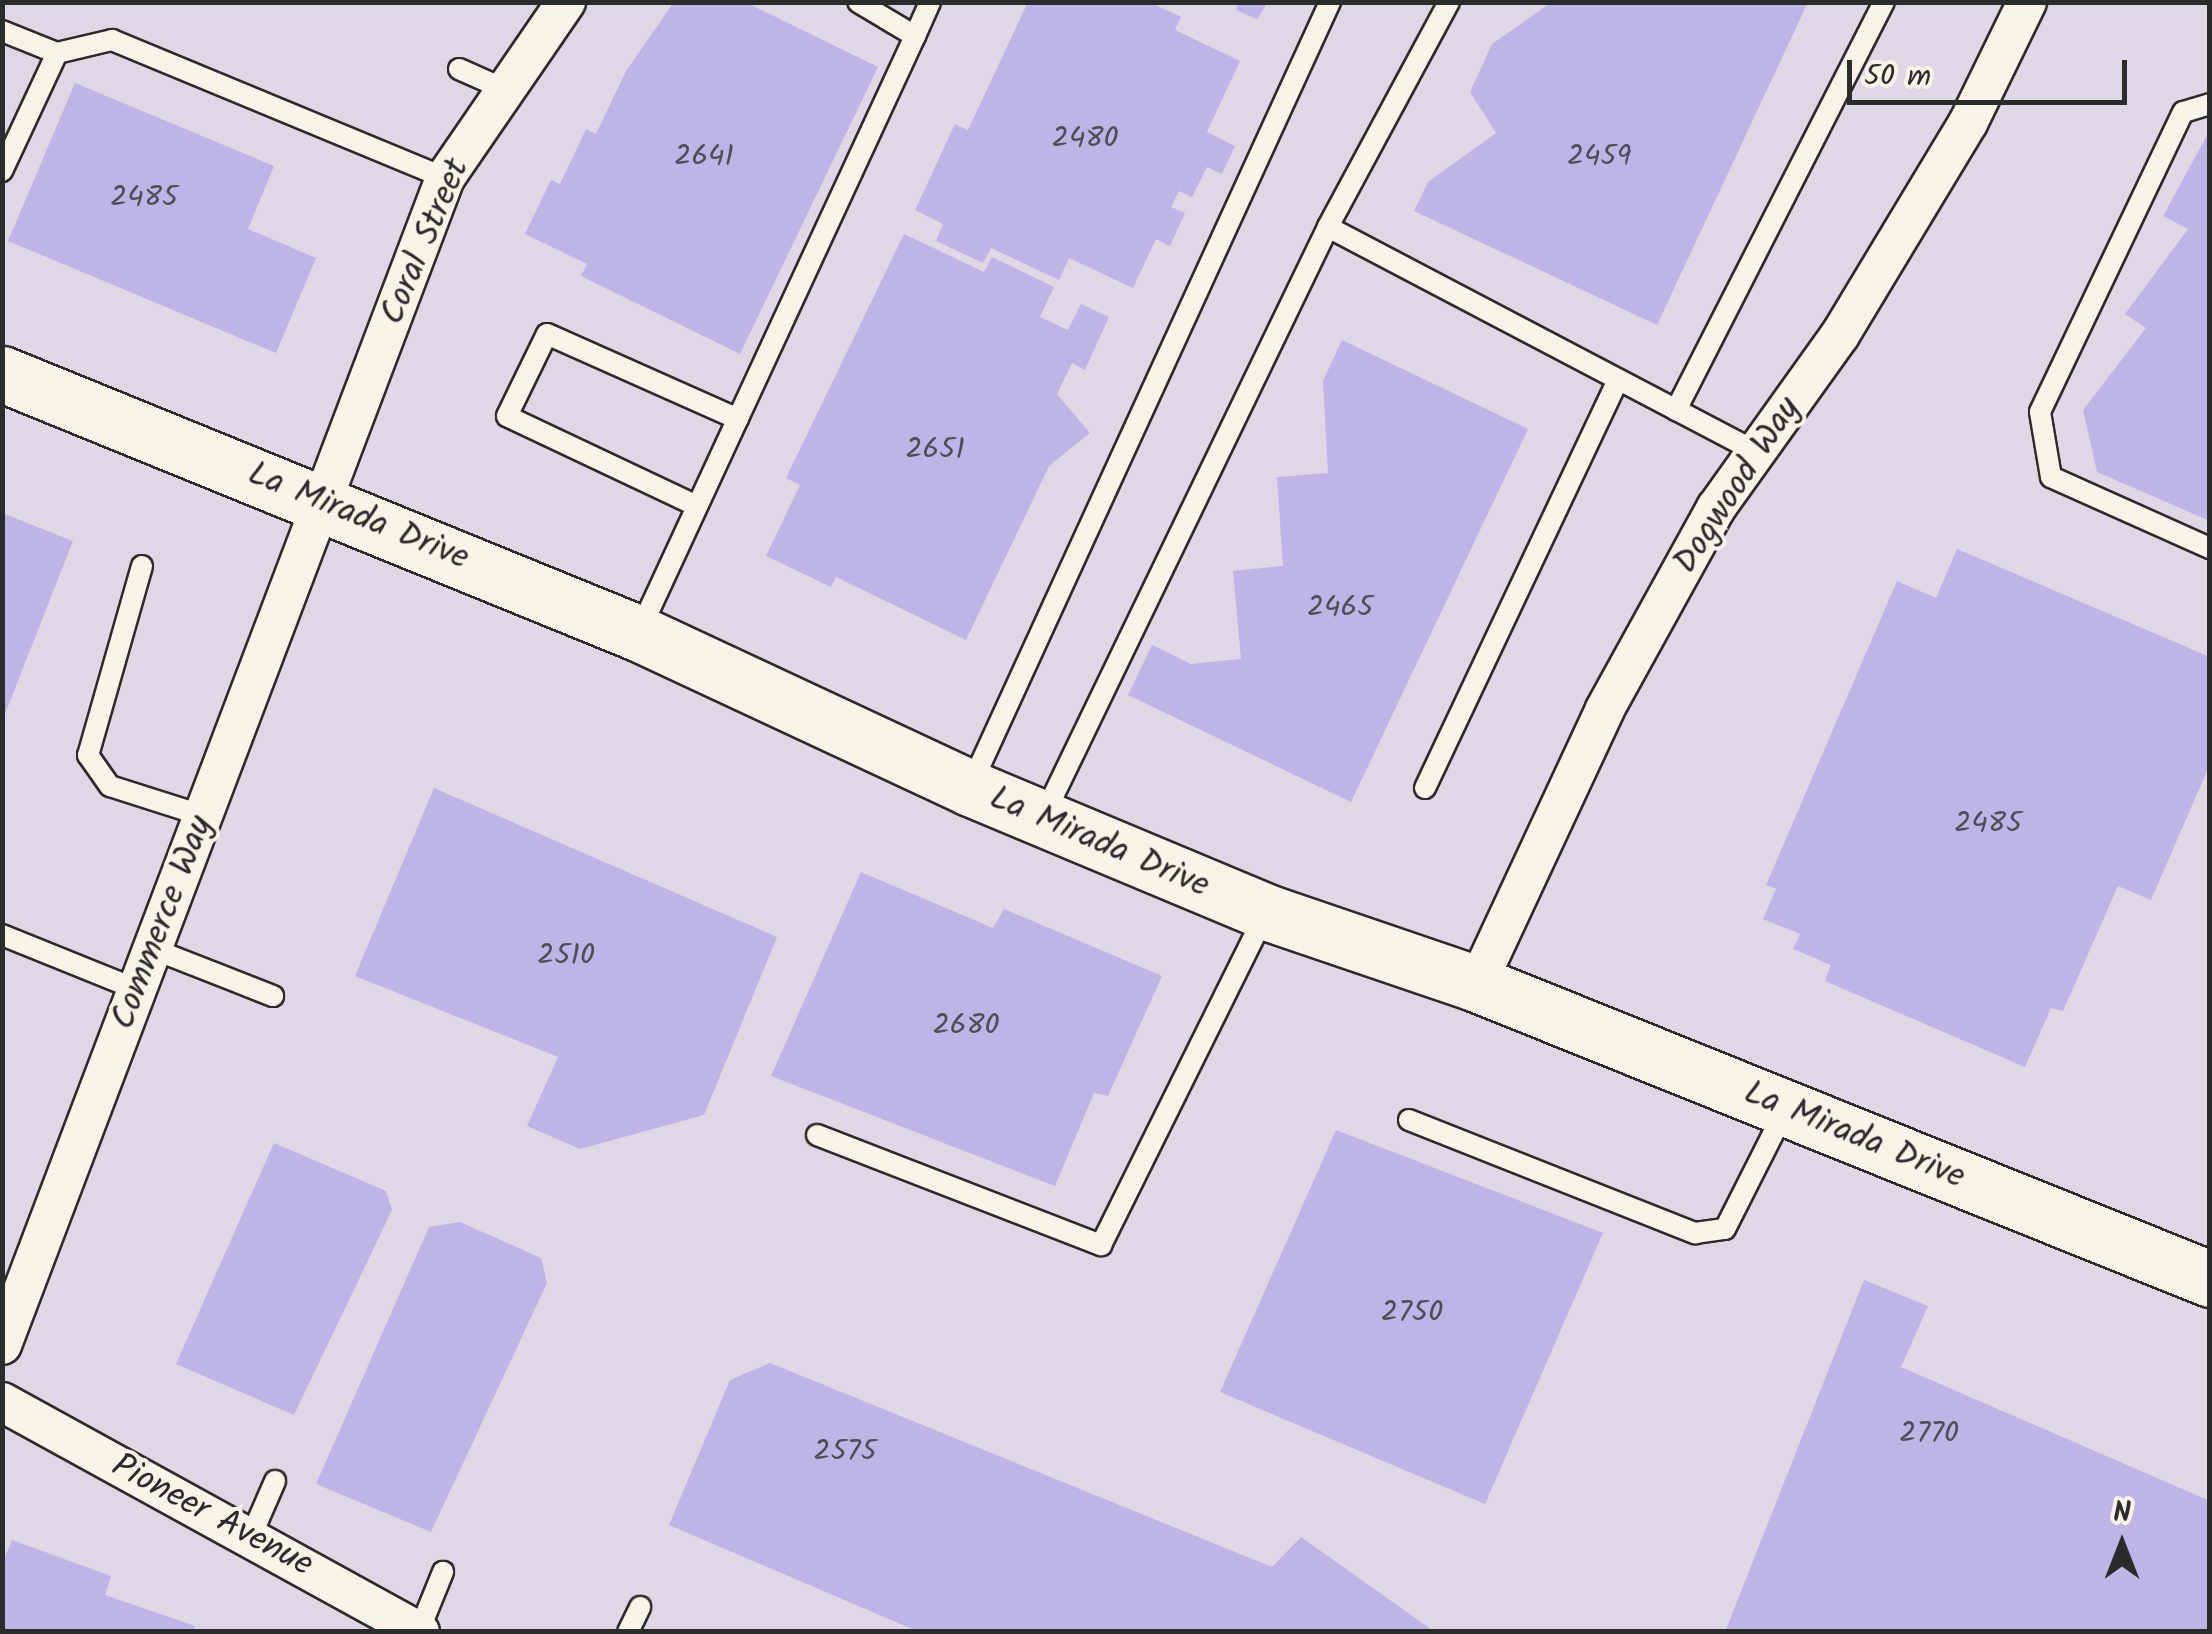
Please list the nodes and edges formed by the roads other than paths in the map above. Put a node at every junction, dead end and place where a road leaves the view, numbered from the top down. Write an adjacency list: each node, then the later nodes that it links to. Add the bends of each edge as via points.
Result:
1 (566, 2): 12 (street, Coral Street)
2 (858, 2): 9 (lane)
3 (930, 2): 9 (lane)
4 (1330, 2): 27 (lane)
5 (1449, 2): 16 (lane)
6 (1884, 2): 19 (lane)
7 (2027, 2): 21 (street, Dogwood Way, via 1939,172 1840,335)
8 (2, 31): 10 (lane)
9 (915, 36): 20 (lane)
10 (57, 53): 14 (lane); 15 (lane, via 112,40)
11 (458, 69): 12 (lane)
12 (504, 89): 15 (street, Coral Street)
13 (2210, 104): 24 (lane, via 2183,112 2040,412 2051,476)
14 (2, 170)
15 (445, 178): 22 (street, Coral Street)
16 (1328, 227): 18 (lane); 30 (lane)
17 (2, 374): 22 (main road, La Mirada Drive)
18 (1617, 381): 19 (lane); 28 (lane)
19 (1676, 410): 21 (lane)
20 (738, 419): 23 (lane); 23 (lane, via 546,334 507,416)
21 (1756, 452): 34 (street, Dogwood Way, via 1716,508 1605,710)
22 (324, 502): 26 (main road, La Mirada Drive); 29 (street, Commerce Way)
23 (697, 506): 26 (lane)
24 (2210, 548)
25 (142, 566): 29 (lane, via 88,756 110,786)
26 (638, 634): 27 (main road, La Mirada Drive)
27 (970, 788): 30 (main road, La Mirada Drive)
28 (1425, 788)
29 (204, 816): 33 (street, Commerce Way)
30 (1042, 818): 31 (main road, La Mirada Drive)
31 (1266, 912): 34 (main road, La Mirada Drive); 39 (lane, via 1101,1245)
32 (2, 935): 35 (lane)
33 (153, 949): 35 (street, Commerce Way); 36 (lane)
34 (1477, 984): 37 (main road, La Mirada Drive)
35 (138, 990): 41 (street, Commerce Way)
36 (273, 996)
37 (1786, 1108): 38 (lane, via 1725,1229 1695,1233); 40 (main road, La Mirada Drive)
38 (1409, 1120)
39 (817, 1134)
40 (2210, 1279)
41 (2, 1345)
42 (2, 1402): 44 (street, Pioneer Avenue)
43 (275, 1481): 44 (lane)
44 (252, 1534): 47 (street, Pioneer Avenue)
45 (444, 1572): 47 (lane)
46 (640, 1607): 48 (lane)
47 (420, 1631)
48 (628, 1632)

